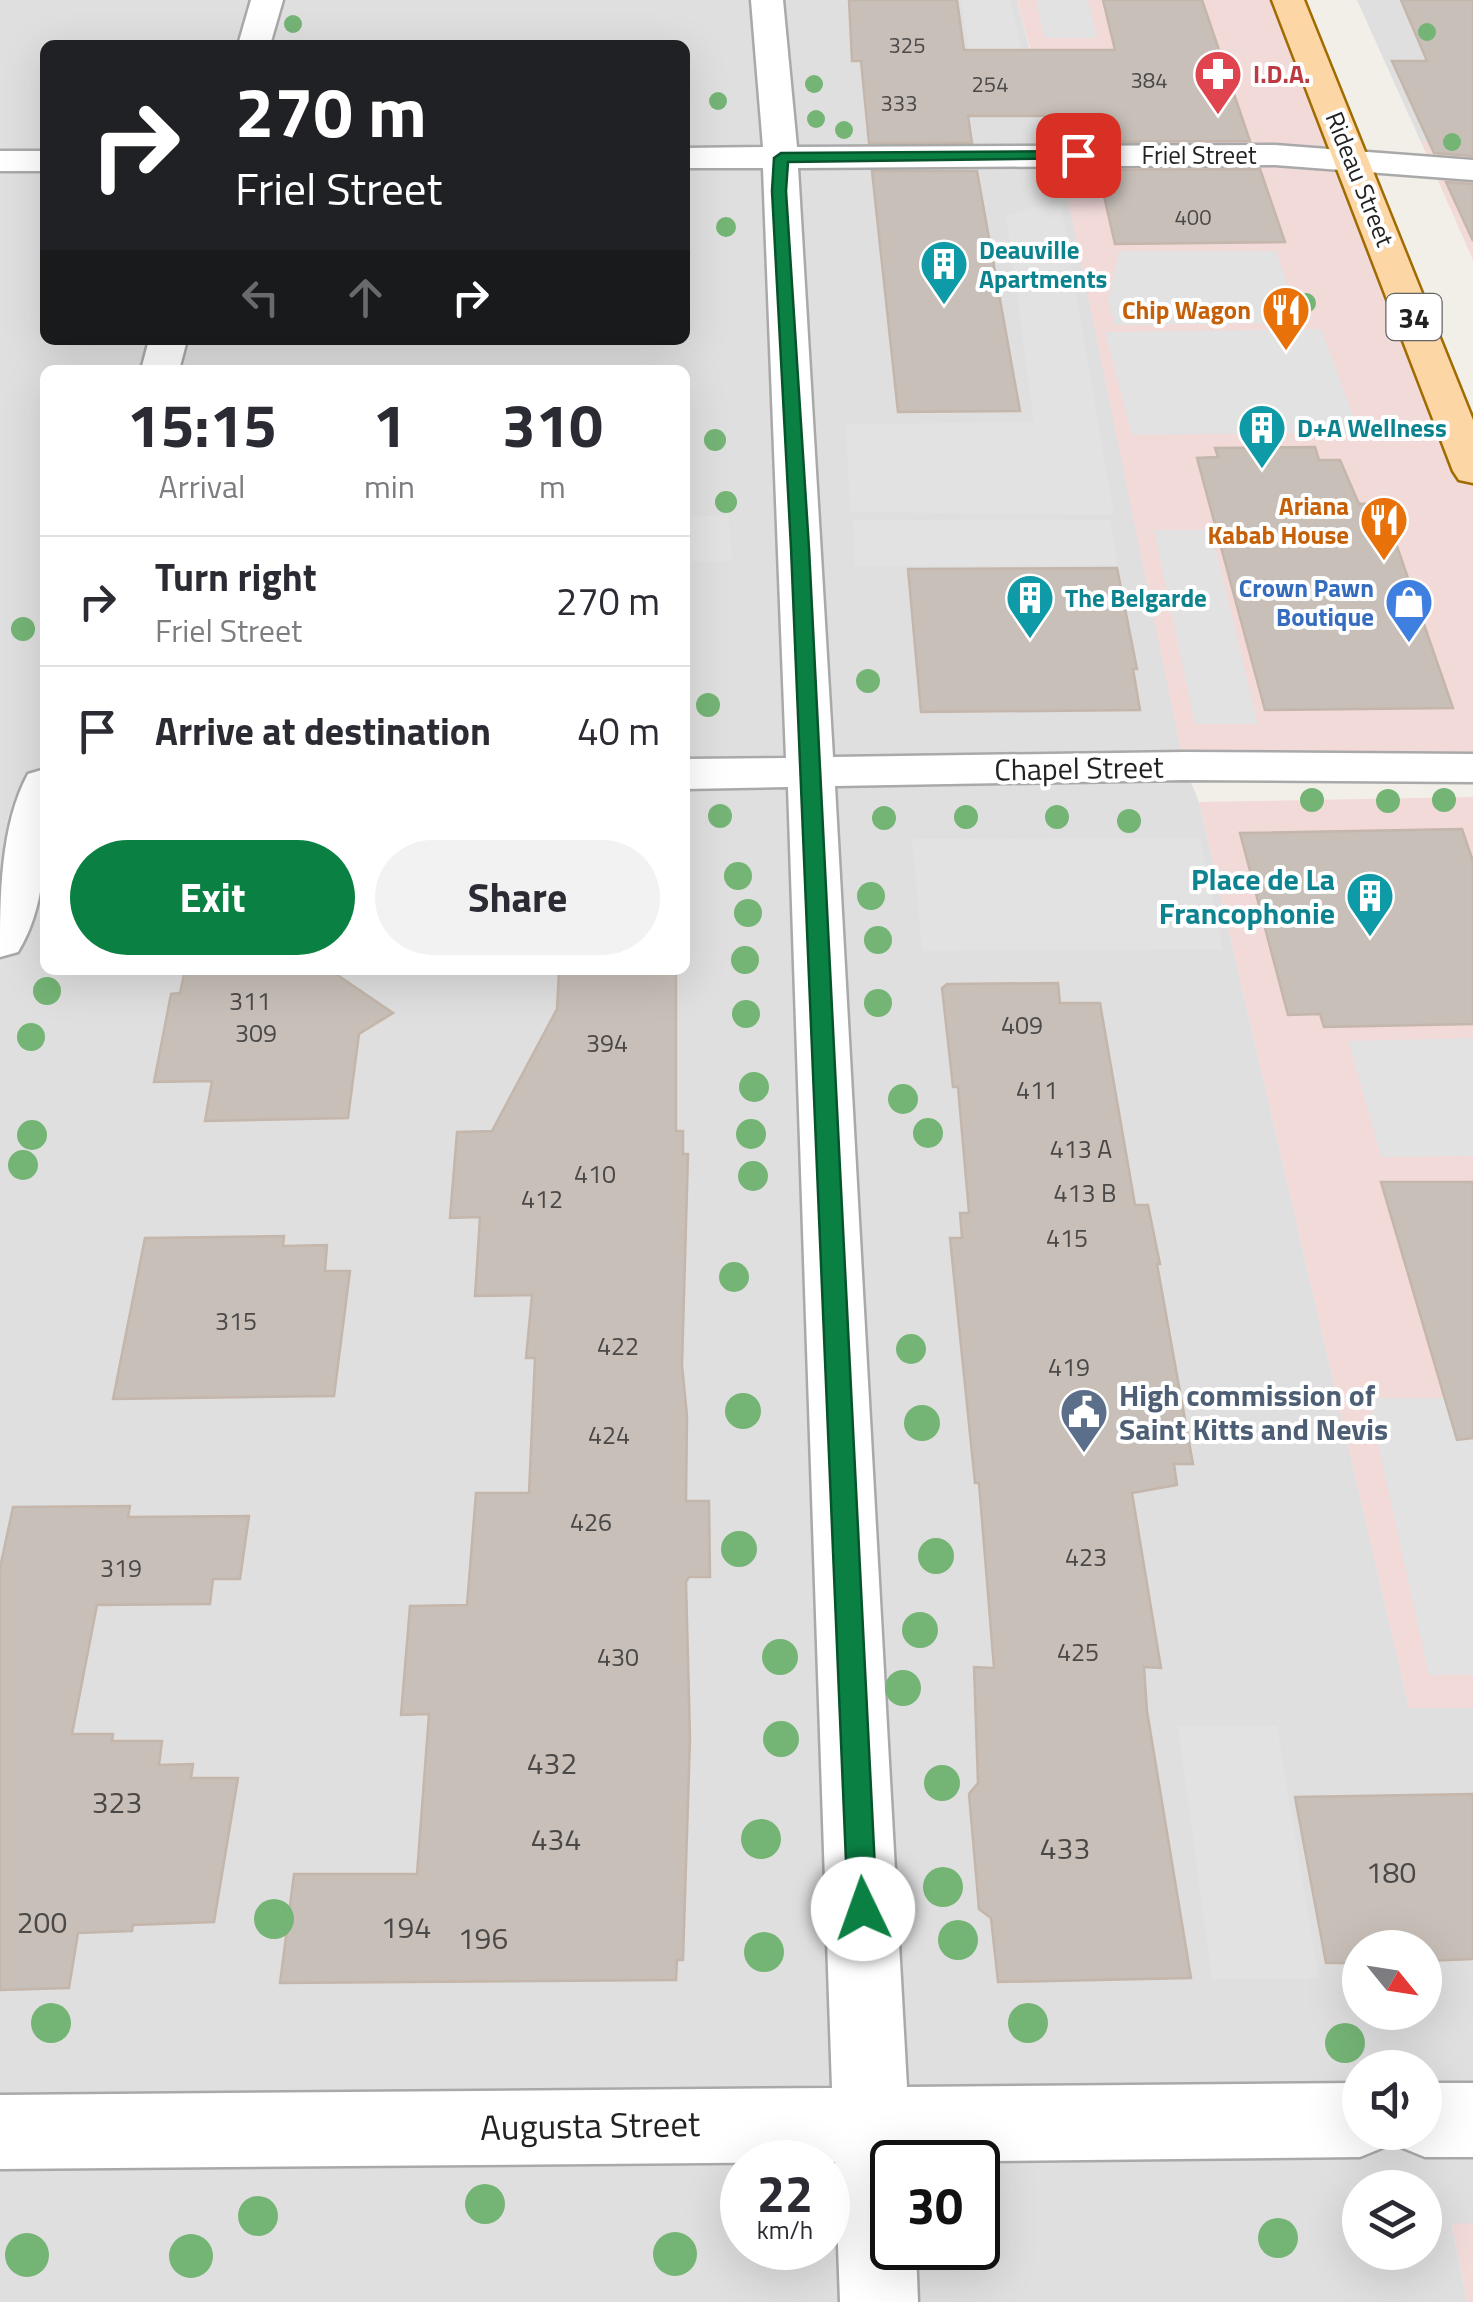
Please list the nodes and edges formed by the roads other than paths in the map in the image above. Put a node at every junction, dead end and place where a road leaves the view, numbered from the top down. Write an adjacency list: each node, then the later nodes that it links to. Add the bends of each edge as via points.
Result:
1 (267, 0): 4 (street)
2 (767, 0): 6 (street)
3 (1288, 0): 9 (main road, Rideau Street / 34)
4 (255, 40)
5 (690, 158): 6 (street, Friel Street)
6 (781, 158): 9 (street, Friel Street, via 1275,155); 13 (street)
7 (0, 161): 8 (street)
8 (40, 161)
9 (1354, 163): 10 (street, Friel Street); 11 (main road, Rideau Street / 34)
10 (1473, 170)
11 (1473, 471)
12 (1473, 768): 13 (street, Chapel Street)
13 (810, 773): 14 (street, Chapel Street); 22 (street)
14 (690, 774)
15 (0, 781): 16 (street)
16 (40, 782)
17 (40, 800): 18 (street)
18 (0, 940)
19 (1342, 2120): 22 (street, Augusta Street)
20 (1442, 2120): 21 (street)
21 (1473, 2120)
22 (872, 2121): 23 (street, Augusta Street); 24 (street)
23 (0, 2132)
24 (880, 2302)

